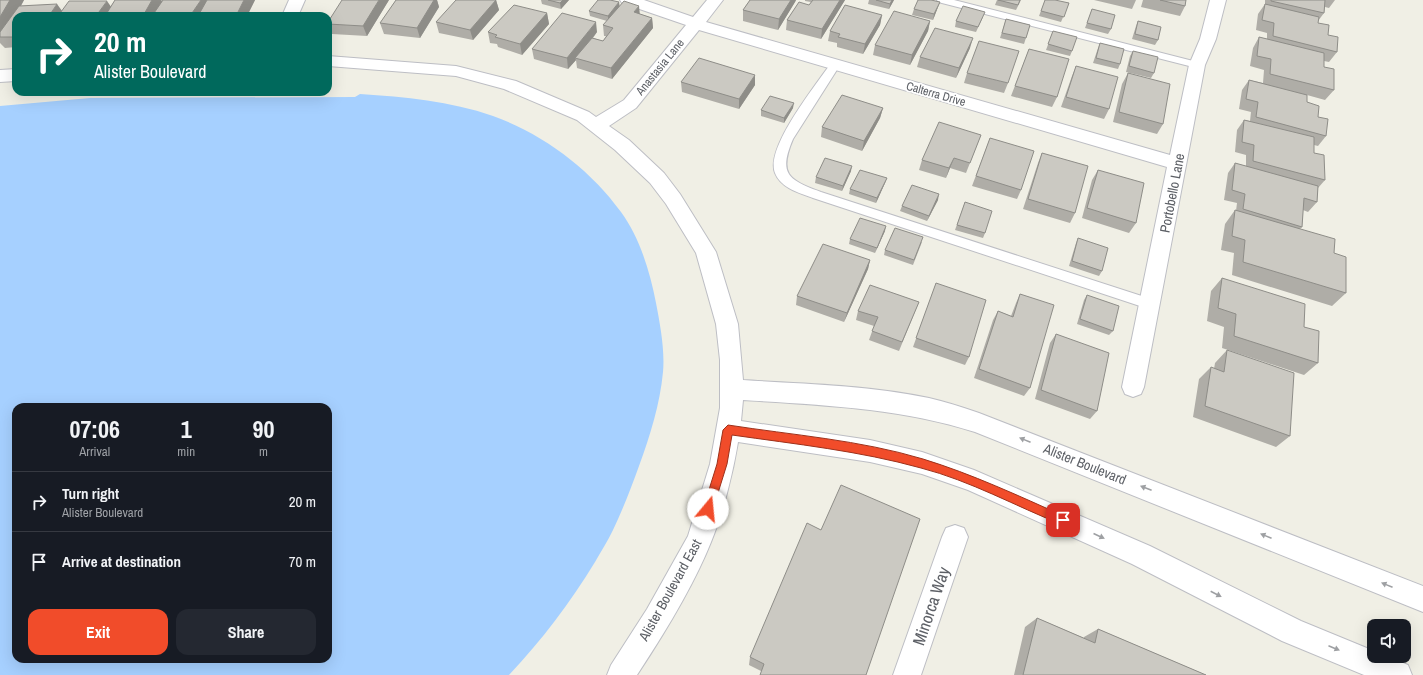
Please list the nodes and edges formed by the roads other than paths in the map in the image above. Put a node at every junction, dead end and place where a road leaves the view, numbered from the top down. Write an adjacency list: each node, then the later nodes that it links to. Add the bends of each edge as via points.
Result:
1 (297, 0): 6 (street)
2 (628, 0): 7 (street, Calterra Drive)
3 (715, 0): 7 (street, Anastasia Lane)
4 (942, 0): 10 (lane)
5 (1218, 0): 10 (street, Portobello Lane, via 1208,39)
6 (292, 12)
7 (696, 23): 9 (street, Calterra Drive); 13 (street, Anastasia Lane, via 630,104)
8 (332, 61): 13 (street, Alister Boulevard East, via 456,71 510,85 583,116)
9 (835, 65): 14 (street, Calterra Drive); 15 (lane, via 787,138 781,152 781,173 789,182 817,195)
10 (1196, 65): 14 (street, Portobello Lane)
11 (12, 75): 12 (street)
12 (0, 76)
13 (597, 125): 17 (street, Alister Boulevard East, via 657,178 673,198 706,252 727,324 731,360)
14 (1178, 164): 15 (street, Portobello Lane)
15 (1149, 304): 16 (street, Portobello Lane)
16 (1133, 387)
17 (730, 409): 19 (street, Alister Boulevard, one-way to 17, via 987,425 950,414 912,405 826,396); 20 (street, Alister Boulevard East, via 722,464 699,540 657,620); 22 (street, one-way to 22, via 870,451 922,463 974,481 1141,555 1292,631)
18 (954, 537): 21 (street, Minorca Way)
19 (1423, 599)
20 (622, 675)
21 (907, 675)
22 (1398, 675)

